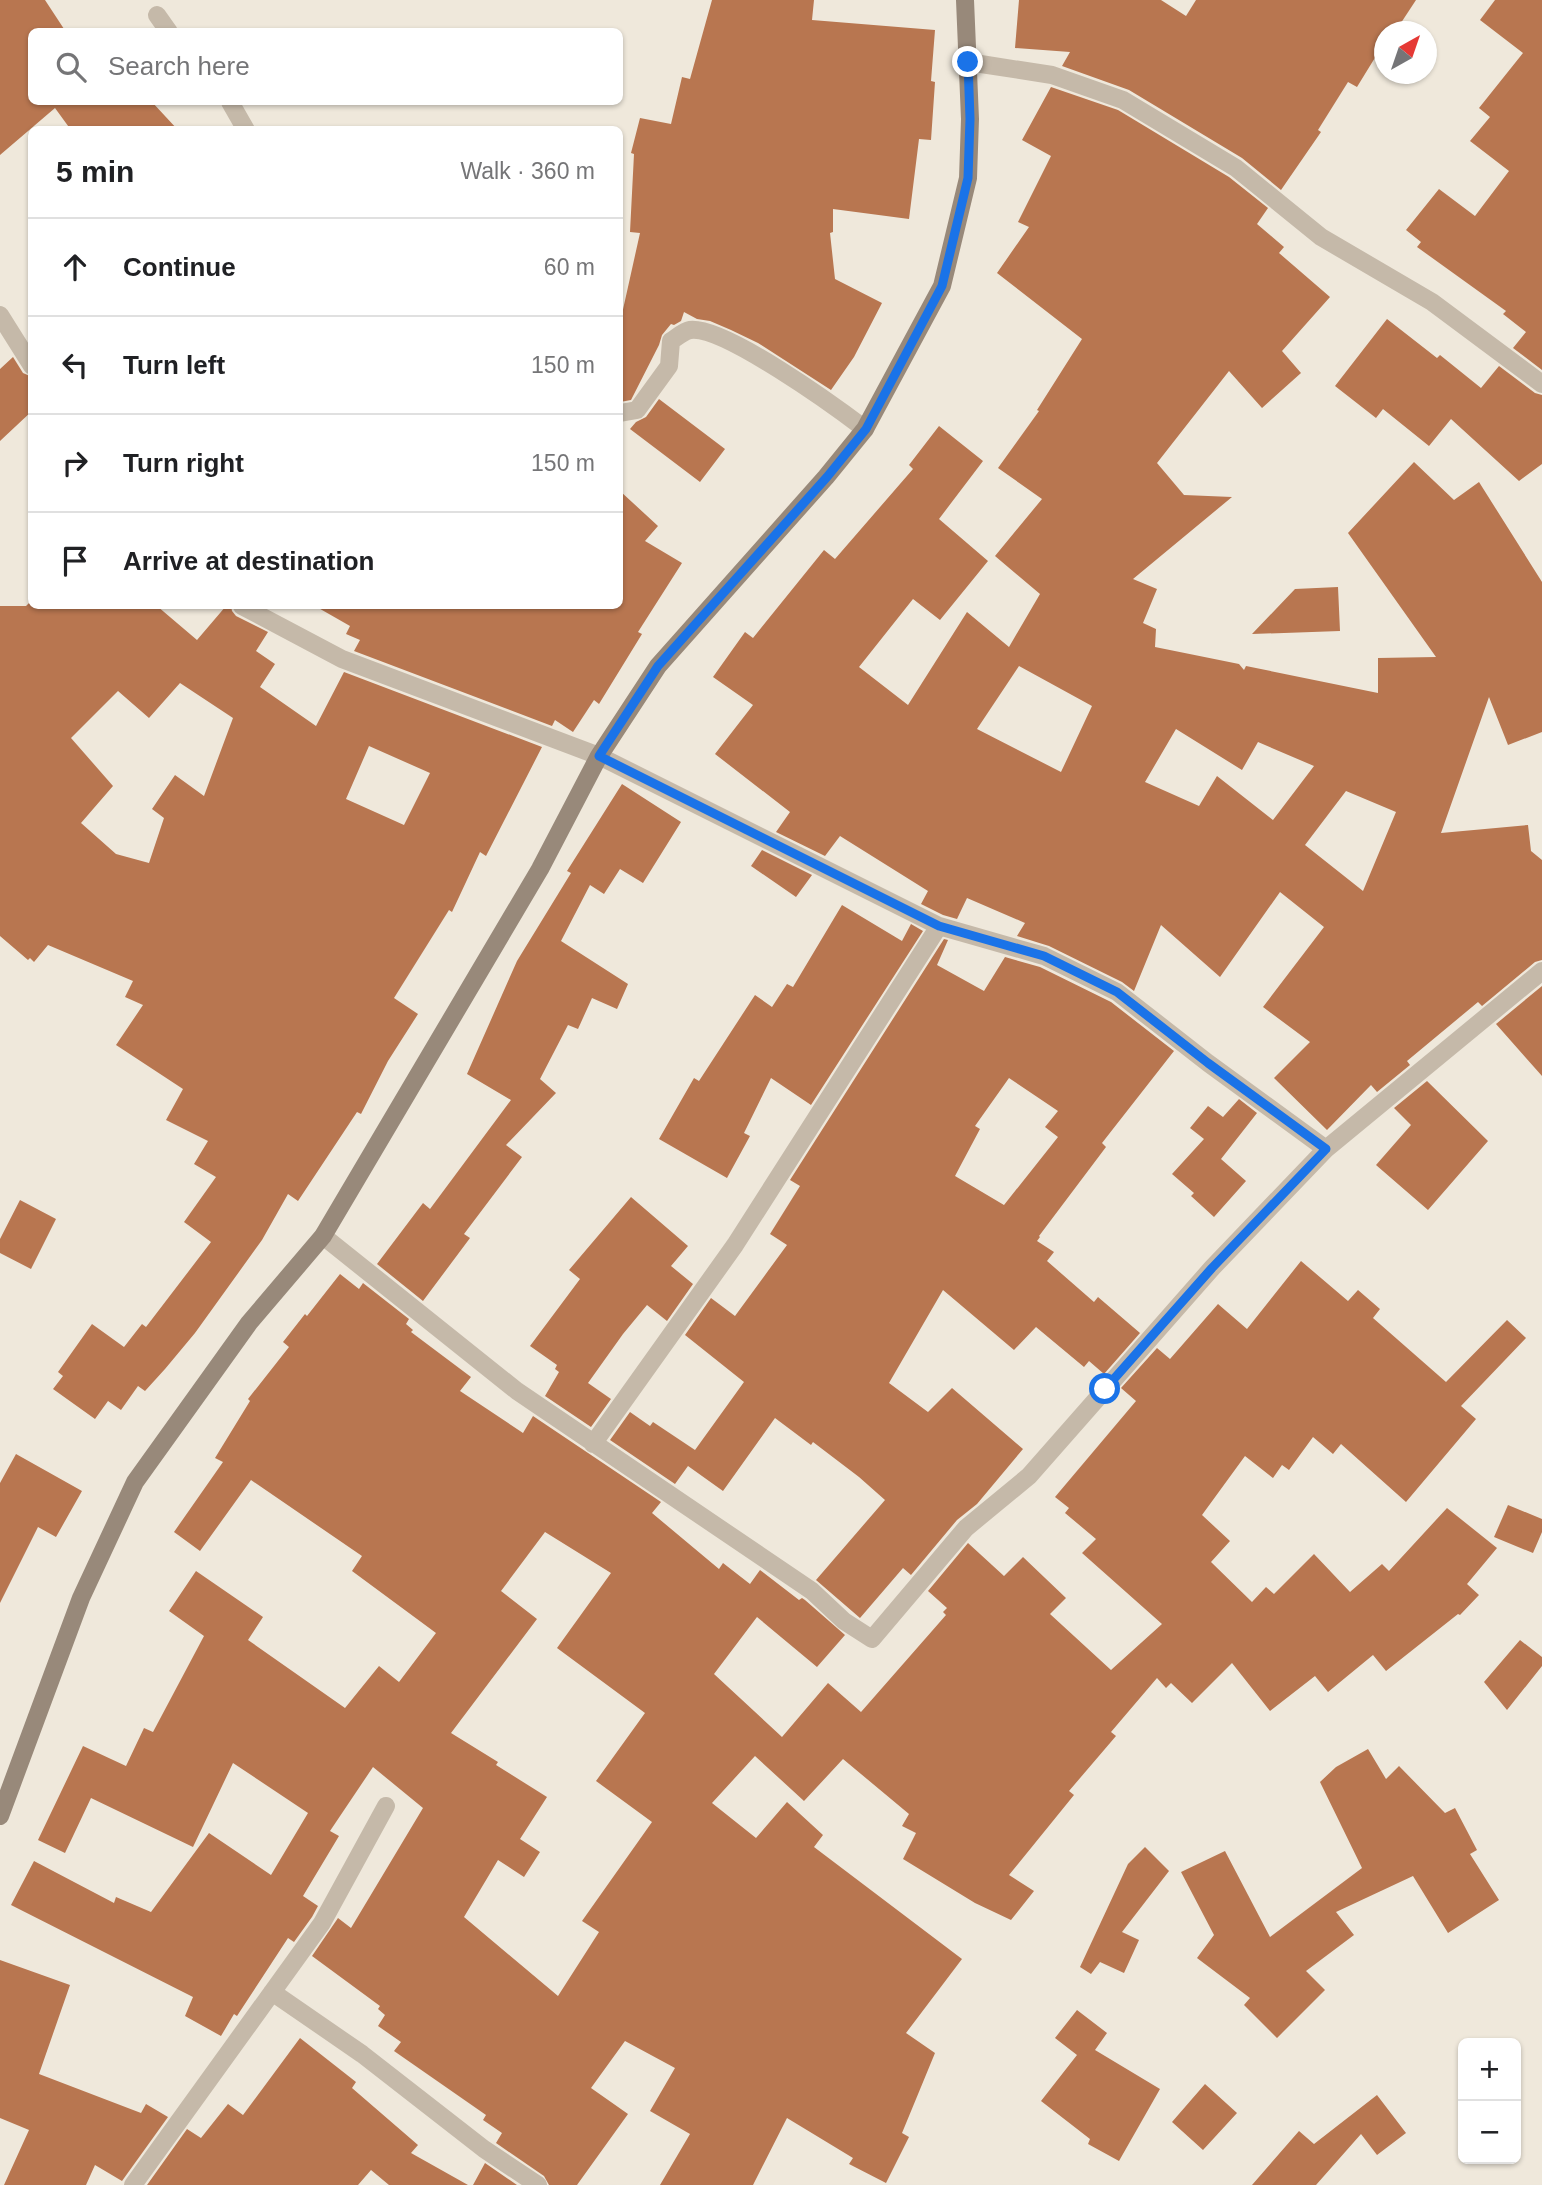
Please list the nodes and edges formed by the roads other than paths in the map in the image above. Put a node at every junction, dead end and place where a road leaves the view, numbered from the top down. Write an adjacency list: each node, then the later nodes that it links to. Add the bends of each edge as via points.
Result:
1 (965, 0): 4 (main road)
2 (157, 15): 3 (street)
3 (166, 28)
4 (968, 62): 9 (street, via 1052,75 1123,100 1236,168 1321,236 1432,302); 11 (main road, via 968,178 942,286)
5 (232, 105): 6 (street)
6 (244, 126)
7 (0, 315): 8 (street)
8 (28, 360)
9 (1542, 384)
10 (623, 412): 11 (street, via 637,410 668,366 671,341 689,330 713,333 813,391)
11 (866, 429): 13 (main road, via 658,666)
12 (248, 609): 13 (street, via 342,659)
13 (599, 756): 14 (street); 17 (main road, via 540,869)
14 (939, 926): 16 (street, via 1044,956 1117,992); 18 (street, via 735,1245)
15 (1542, 971): 16 (street)
16 (1326, 1149): 18 (street, via 1212,1268 1029,1476 967,1528 872,1639 812,1591)
17 (323, 1236): 18 (street, via 517,1391); 20 (main road, via 249,1323 135,1482 81,1598)
18 (593, 1444)
19 (386, 1807): 21 (street, via 323,1923)
20 (0, 1816)
21 (272, 1992): 22 (street); 23 (street)
22 (133, 2185)
23 (538, 2185)

